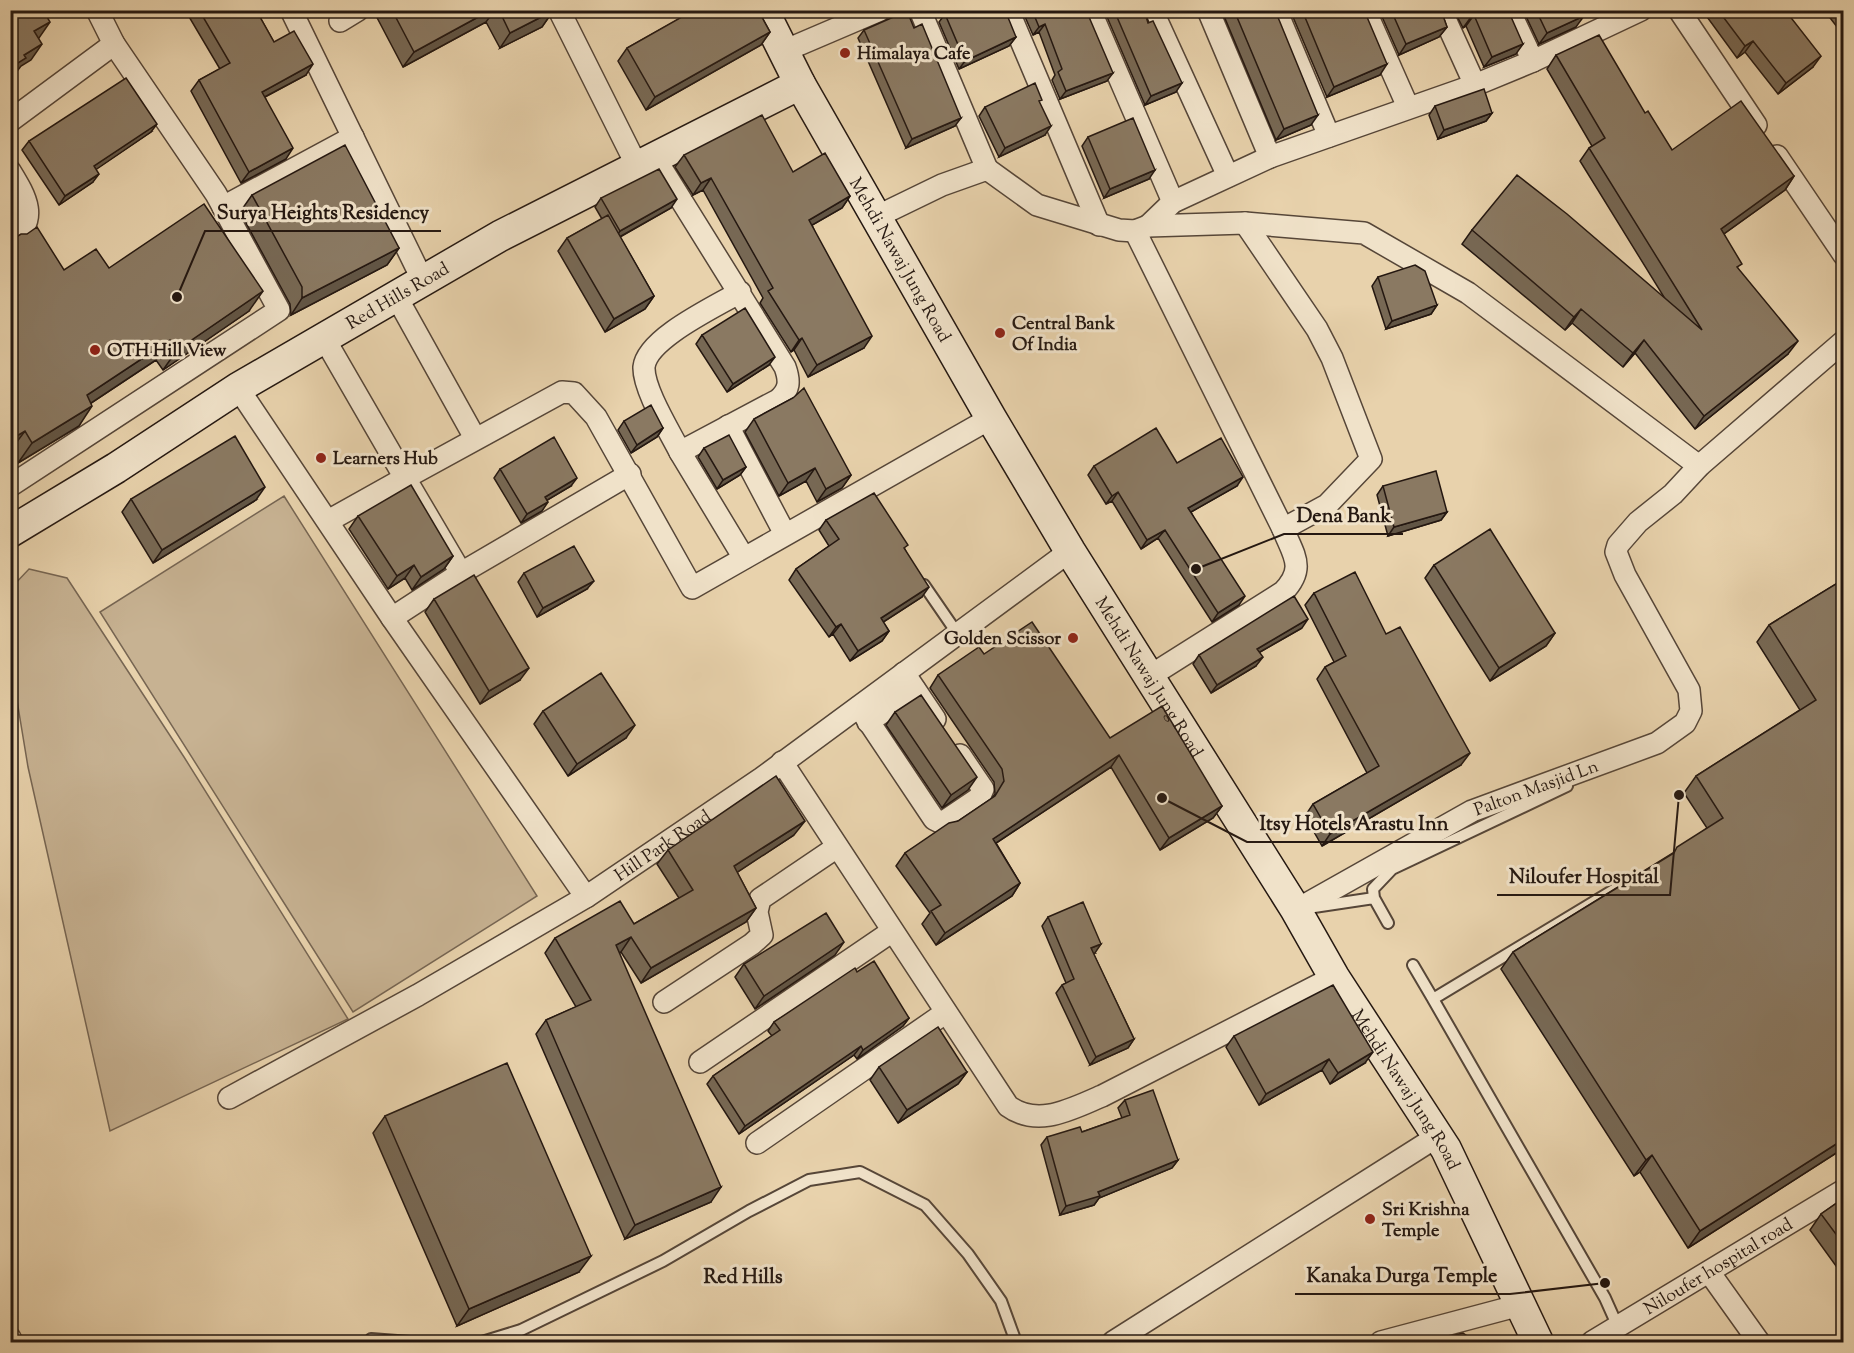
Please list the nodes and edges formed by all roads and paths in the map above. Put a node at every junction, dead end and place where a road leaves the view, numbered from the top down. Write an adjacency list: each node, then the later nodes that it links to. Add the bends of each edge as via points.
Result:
1 (97, 10): 17 (street)
2 (291, 10): 25 (street)
3 (559, 10): 27 (street)
4 (764, 10): 18 (main road, Mehdi Nawaj Jung Road)
5 (880, 10): 18 (street)
6 (920, 10): 28 (street)
7 (1008, 10): 35 (street)
8 (1090, 10): 31 (street)
9 (1152, 10): 30 (street)
10 (1208, 10): 26 (street)
11 (1276, 10): 24 (street)
12 (1365, 10): 22 (street)
13 (1441, 10): 21 (street)
14 (1509, 10): 19 (street)
15 (1641, 10): 19 (street)
16 (1679, 10): 38 (street)
17 (114, 44): 23 (street); 32 (street)
18 (784, 51): 20 (main road, Mehdi Nawaj Jung Road)
19 (1533, 61): 21 (street)
20 (800, 84): 27 (main road, Red Hills Road); 33 (main road, Mehdi Nawaj Jung Road)
21 (1475, 85): 22 (street)
22 (1408, 107): 24 (street)
23 (10, 121)
24 (1329, 136): 26 (street)
25 (353, 137): 32 (street); 39 (street)
26 (1270, 157): 30 (street)
27 (646, 162): 39 (main road, Red Hills Road, via 500,236); 40 (street)
28 (987, 169): 33 (street, via 942,185); 35 (street, via 1037,205)
29 (10, 171): 37 (street, via 27,203 29,219 20,235)
30 (1228, 176): 31 (street)
31 (1173, 202): 36 (street)
32 (223, 207): 52 (street, via 279,310)
33 (876, 217): 45 (main road, Mehdi Nawaj Jung Road)
34 (1245, 223): 36 (street); 49 (street, via 1364,232 1468,293); 54 (street, via 1322,339 1371,459 1327,505)
35 (1099, 225): 36 (street)
36 (1141, 229): 54 (street)
37 (10, 242)
38 (1844, 255)
39 (423, 281): 41 (main road, Red Hills Road)
40 (740, 292): 46 (street, via 790,380 778,400); 48 (street, via 662,339 648,354 644,368 647,383)
41 (396, 296): 42 (main road, Red Hills Road); 47 (street)
42 (324, 338): 44 (main road, Red Hills Road); 51 (street)
43 (1844, 341): 49 (street)
44 (238, 388): 53 (street); 55 (main road, Red Hills Road)
45 (991, 418): 56 (street); 57 (main road, Mehdi Nawaj Jung Road)
46 (728, 426): 48 (street); 56 (street)
47 (475, 438): 50 (street, via 562,392 574,393 591,410); 51 (street)
48 (680, 452): 58 (street)
49 (1699, 466): 72 (street, Palton Masjid Ln, via 1673,494 1638,522 1616,552 1689,690 1691,711 1684,723 1646,747 1472,811)
50 (630, 474): 58 (street, via 692,588); 59 (street)
51 (405, 478): 53 (street); 59 (street)
52 (10, 486)
53 (328, 521): 61 (street)
54 (1283, 529): 63 (street, via 1297,563 1295,579 1282,592)
55 (10, 532)
56 (785, 534): 58 (street)
57 (1070, 551): 62 (street, Hill Park Road); 63 (main road, Mehdi Nawaj Jung Road)
58 (744, 558)
59 (461, 573): 61 (street)
60 (924, 585): 62 (lane)
61 (392, 618): 70 (street)
62 (957, 633): 64 (street, Hill Park Road)
63 (1150, 676): 72 (main road, Mehdi Nawaj Jung Road)
64 (910, 681): 65 (street, Hill Park Road); 65 (street, via 983,789 979,798 942,823 934,819)
65 (864, 714): 66 (street, Hill Park Road)
66 (782, 762): 68 (street); 70 (street, Hill Park Road)
67 (1605, 768): 71 (lane, via 1392,869 1374,885)
68 (837, 847): 74 (street); 78 (street, via 759,899 757,912 762,935 752,944)
69 (1637, 876): 77 (lane)
70 (586, 897): 81 (street, Hill Park Road)
71 (1374, 898): 72 (lane); 73 (lane)
72 (1296, 910): 76 (main road, Mehdi Nawaj Jung Road)
73 (1388, 923)
74 (891, 932): 79 (street); 80 (street)
75 (1413, 964): 77 (lane)
76 (1334, 977): 79 (street, via 1102,1096 1039,1118 1020,1115 1008,1106); 82 (main road, Mehdi Nawaj Jung Road)
77 (1433, 999): 87 (lane)
78 (664, 1002)
79 (945, 1013): 83 (street)
80 (700, 1062)
81 (229, 1098)
82 (1438, 1136): 86 (main road, Mehdi Nawaj Jung Road); 95 (street)
83 (757, 1143)
84 (1844, 1190): 85 (street, Niloufer hospital road)
85 (1709, 1272): 87 (street, Niloufer hospital road); 99 (street)
86 (1520, 1305): 88 (street); 97 (main road, Mehdi Nawaj Jung Road)
87 (1618, 1327): 98 (street, Niloufer hospital road)
88 (1458, 1332): 96 (street)
89 (10, 1338): 91 (street)
90 (371, 1339): 92 (lane)
91 (12, 1342)
92 (410, 1342)
93 (482, 1342): 94 (lane, via 522,1330 663,1261 809,1180 860,1172 925,1205 968,1254 1001,1301)
94 (1016, 1342)
95 (1113, 1342)
96 (1381, 1342)
97 (1538, 1342)
98 (1592, 1342)
99 (1759, 1342)

